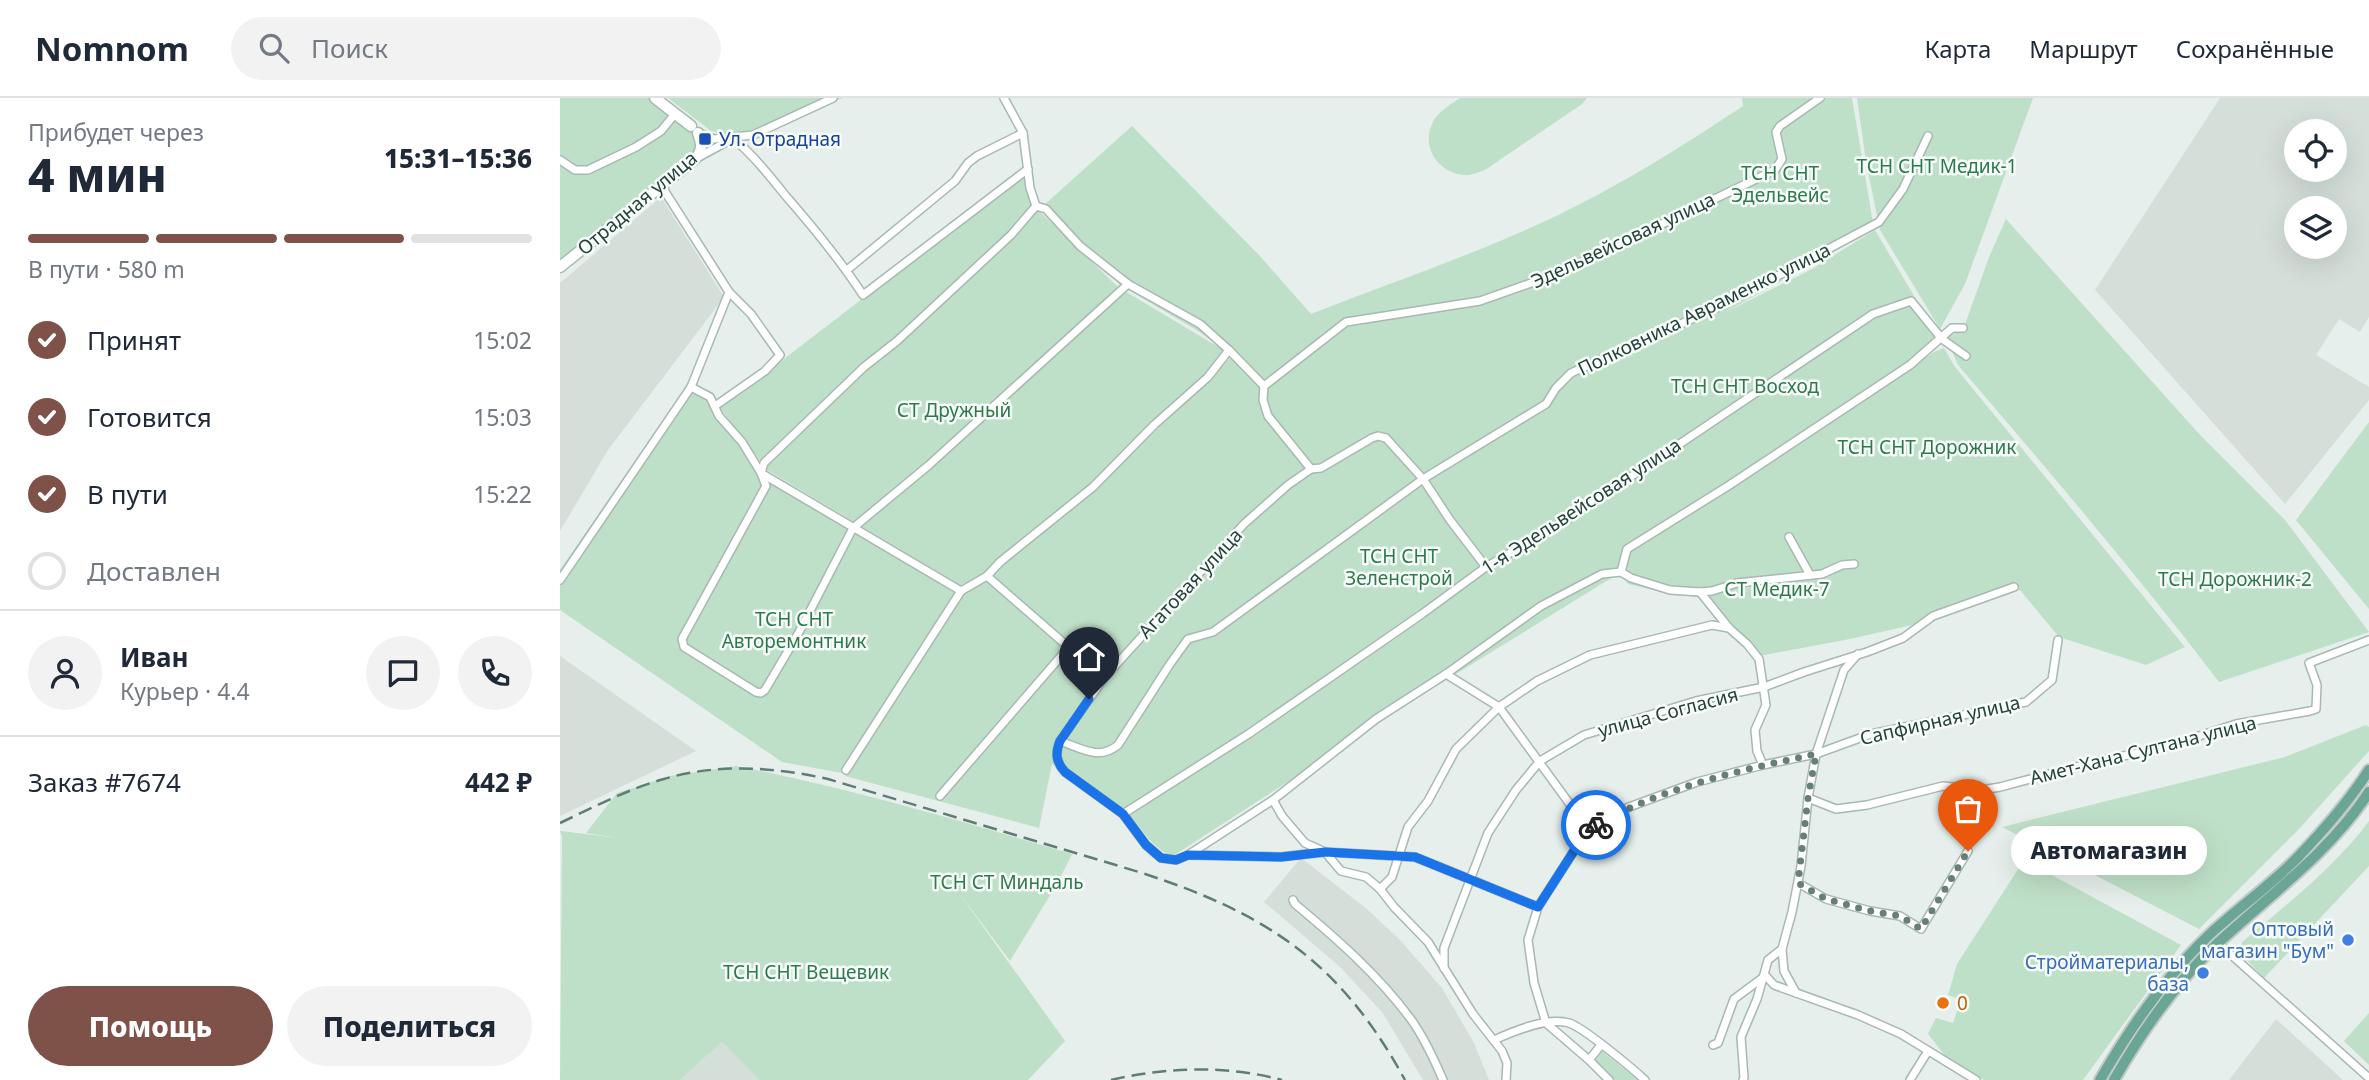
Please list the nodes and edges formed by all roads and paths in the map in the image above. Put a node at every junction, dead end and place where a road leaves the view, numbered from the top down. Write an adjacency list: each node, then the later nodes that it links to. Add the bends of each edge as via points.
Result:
1 (655, 98): 5 (main road)
2 (833, 98): 9 (street, via 753,135)
3 (1004, 98): 7 (street)
4 (1820, 98): 23 (street, Эдельвейсовая улица, via 1776,132 1782,159 1775,170 1531,283 1480,301 1346,322)
5 (675, 114): 6 (main road); 11 (street, via 662,131 588,170 575,170)
6 (695, 130): 9 (street, via 713,139); 10 (main road, Отрадная улица, via 702,143)
7 (1023, 132): 12 (street); 16 (street, via 968,163 955,181)
8 (1928, 136): 28 (street, Полковника Авраменко улица, via 1903,189 1879,222 1721,306 1571,373 1546,404)
9 (733, 138): 10 (street); 16 (street)
10 (695, 159): 13 (main road, Отрадная улица)
11 (560, 160)
12 (1028, 169): 14 (street); 16 (street, via 863,295)
13 (662, 187): 15 (main road, Отрадная улица); 18 (street)
14 (1036, 206): 17 (street, via 1045,209 1080,246); 27 (street, via 1011,235 764,463)
15 (560, 267)
16 (847, 270)
17 (1128, 284): 21 (street, via 1200,324); 29 (street)
18 (729, 292): 24 (street); 25 (street, via 780,355)
19 (1963, 327): 20 (street, via 1952,328)
20 (1942, 339): 22 (street, 1-я Эдельвейсовая улица); 32 (street, 1-я Эдельвейсовая улица, via 1911,301 1873,314); 33 (street, via 1829,420 1627,549)
21 (1229, 350): 23 (street); 35 (street, via 1208,377 1093,487)
22 (1966, 356)
23 (1264, 386): 26 (street, via 1268,416)
24 (691, 387): 25 (street, via 710,397); 36 (street)
25 (715, 406): 27 (street)
26 (1311, 469): 28 (street, Агатовая улица, via 1321,468 1378,436 1386,438); 46 (street, Агатовая улица, via 1244,524)
27 (761, 473): 29 (street); 29 (street, via 766,486 682,639 684,647 756,692 765,690)
28 (1423, 479): 32 (street, Агатовая улица); 49 (street, Полковника Авраменко улица, via 1213,632 1188,639 1112,751 1095,754)
29 (853, 528): 38 (street)
30 (1789, 537): 34 (street)
31 (1854, 564): 34 (street)
32 (1486, 568): 59 (street, 1-я Эдельвейсовая улица, via 1250,733)
33 (1621, 572): 39 (street, via 1670,590); 45 (street, via 1602,574 1541,606)
34 (1810, 575): 39 (street)
35 (987, 576): 38 (street); 43 (street)
36 (560, 580)
37 (2014, 587): 44 (street, улица Согласия, via 1933,616 1903,638)
38 (961, 591): 53 (street)
39 (1700, 592): 40 (street)
40 (1728, 628): 47 (street, via 1759,659); 48 (street, via 1712,625 1590,655 1537,681)
41 (2058, 640): 50 (street, Сапфирная улица, via 2052,680 2026,702 1871,734)
42 (2369, 640): 57 (street, Амет-Хана Султана улица, via 2309,663 2317,685 2316,709 2236,724 2159,749 2000,787 1942,786 1836,808)
43 (1068, 648): 46 (street); 56 (street)
44 (1858, 654): 47 (street, улица Согласия); 50 (street, via 1844,670)
45 (1446, 674): 48 (street); 58 (street, via 1376,719)
46 (1104, 678): 49 (street, Агатовая улица)
47 (1764, 687): 51 (street, улица Согласия, via 1696,701 1584,734); 52 (street, via 1766,705 1755,730)
48 (1499, 707): 51 (street); 64 (street, via 1456,749 1408,827)
49 (1060, 741): 59 (street, via 1058,764)
50 (1816, 754): 52 (street, Сапфирная улица); 57 (street)
51 (1540, 761): 60 (street); 65 (street, улица Согласия, via 1488,833)
52 (1763, 765): 60 (street, Сапфирная улица, via 1697,782 1629,807)
53 (846, 770)
54 (2369, 770): 89 (main road, via 2297,858 2172,974)
55 (2369, 792): 70 (main road, via 2305,867)
56 (940, 796)
57 (1808, 798): 66 (street)
58 (1273, 800): 62 (street, via 1305,843); 63 (street)
59 (1123, 814): 63 (street, via 1161,858 1176,860)
60 (1588, 829): 69 (street, Сапфирная улица)
61 (1968, 851): 66 (street, via 1921,929 1900,916 1826,899)
62 (1325, 852): 63 (street, via 1281,857); 64 (street); 67 (street, via 1342,871 1367,877)
63 (1188, 855)
64 (1399, 856): 65 (street, via 1415,857); 67 (street, via 1392,877)
65 (1469, 879): 69 (street); 72 (street, улица Согласия, via 1444,948)
66 (1798, 883): 71 (street)
67 (1380, 888): 72 (street, via 1428,942)
68 (1293, 900): 83 (street, via 1351,953 1411,1019)
69 (1538, 907): 75 (street, Сапфирная улица, via 1528,940)
70 (2218, 943): 81 (street); 90 (main road, via 2157,1013)
71 (1782, 949): 73 (street, via 1768,960); 74 (street, via 1784,971)
72 (1444, 968): 76 (street)
73 (1765, 975): 74 (street, via 1774,985); 78 (street, via 1734,999 1718,1043); 82 (street, via 1741,1037)
74 (1796, 993): 79 (street, via 1858,1015)
75 (1546, 1023): 76 (street); 77 (street, via 1570,1023); 80 (street)
76 (1494, 1040): 84 (street, via 1507,1063)
77 (1601, 1045): 80 (street); 86 (street)
78 (1713, 1045)
79 (1928, 1051): 87 (street); 88 (street)
80 (1589, 1060): 85 (street)
81 (2369, 1078)
82 (1745, 1079)
83 (1443, 1080)
84 (1506, 1080)
85 (1609, 1080)
86 (1644, 1080)
87 (1910, 1080)
88 (1976, 1080)
89 (2101, 1080)
90 (2114, 1080)

